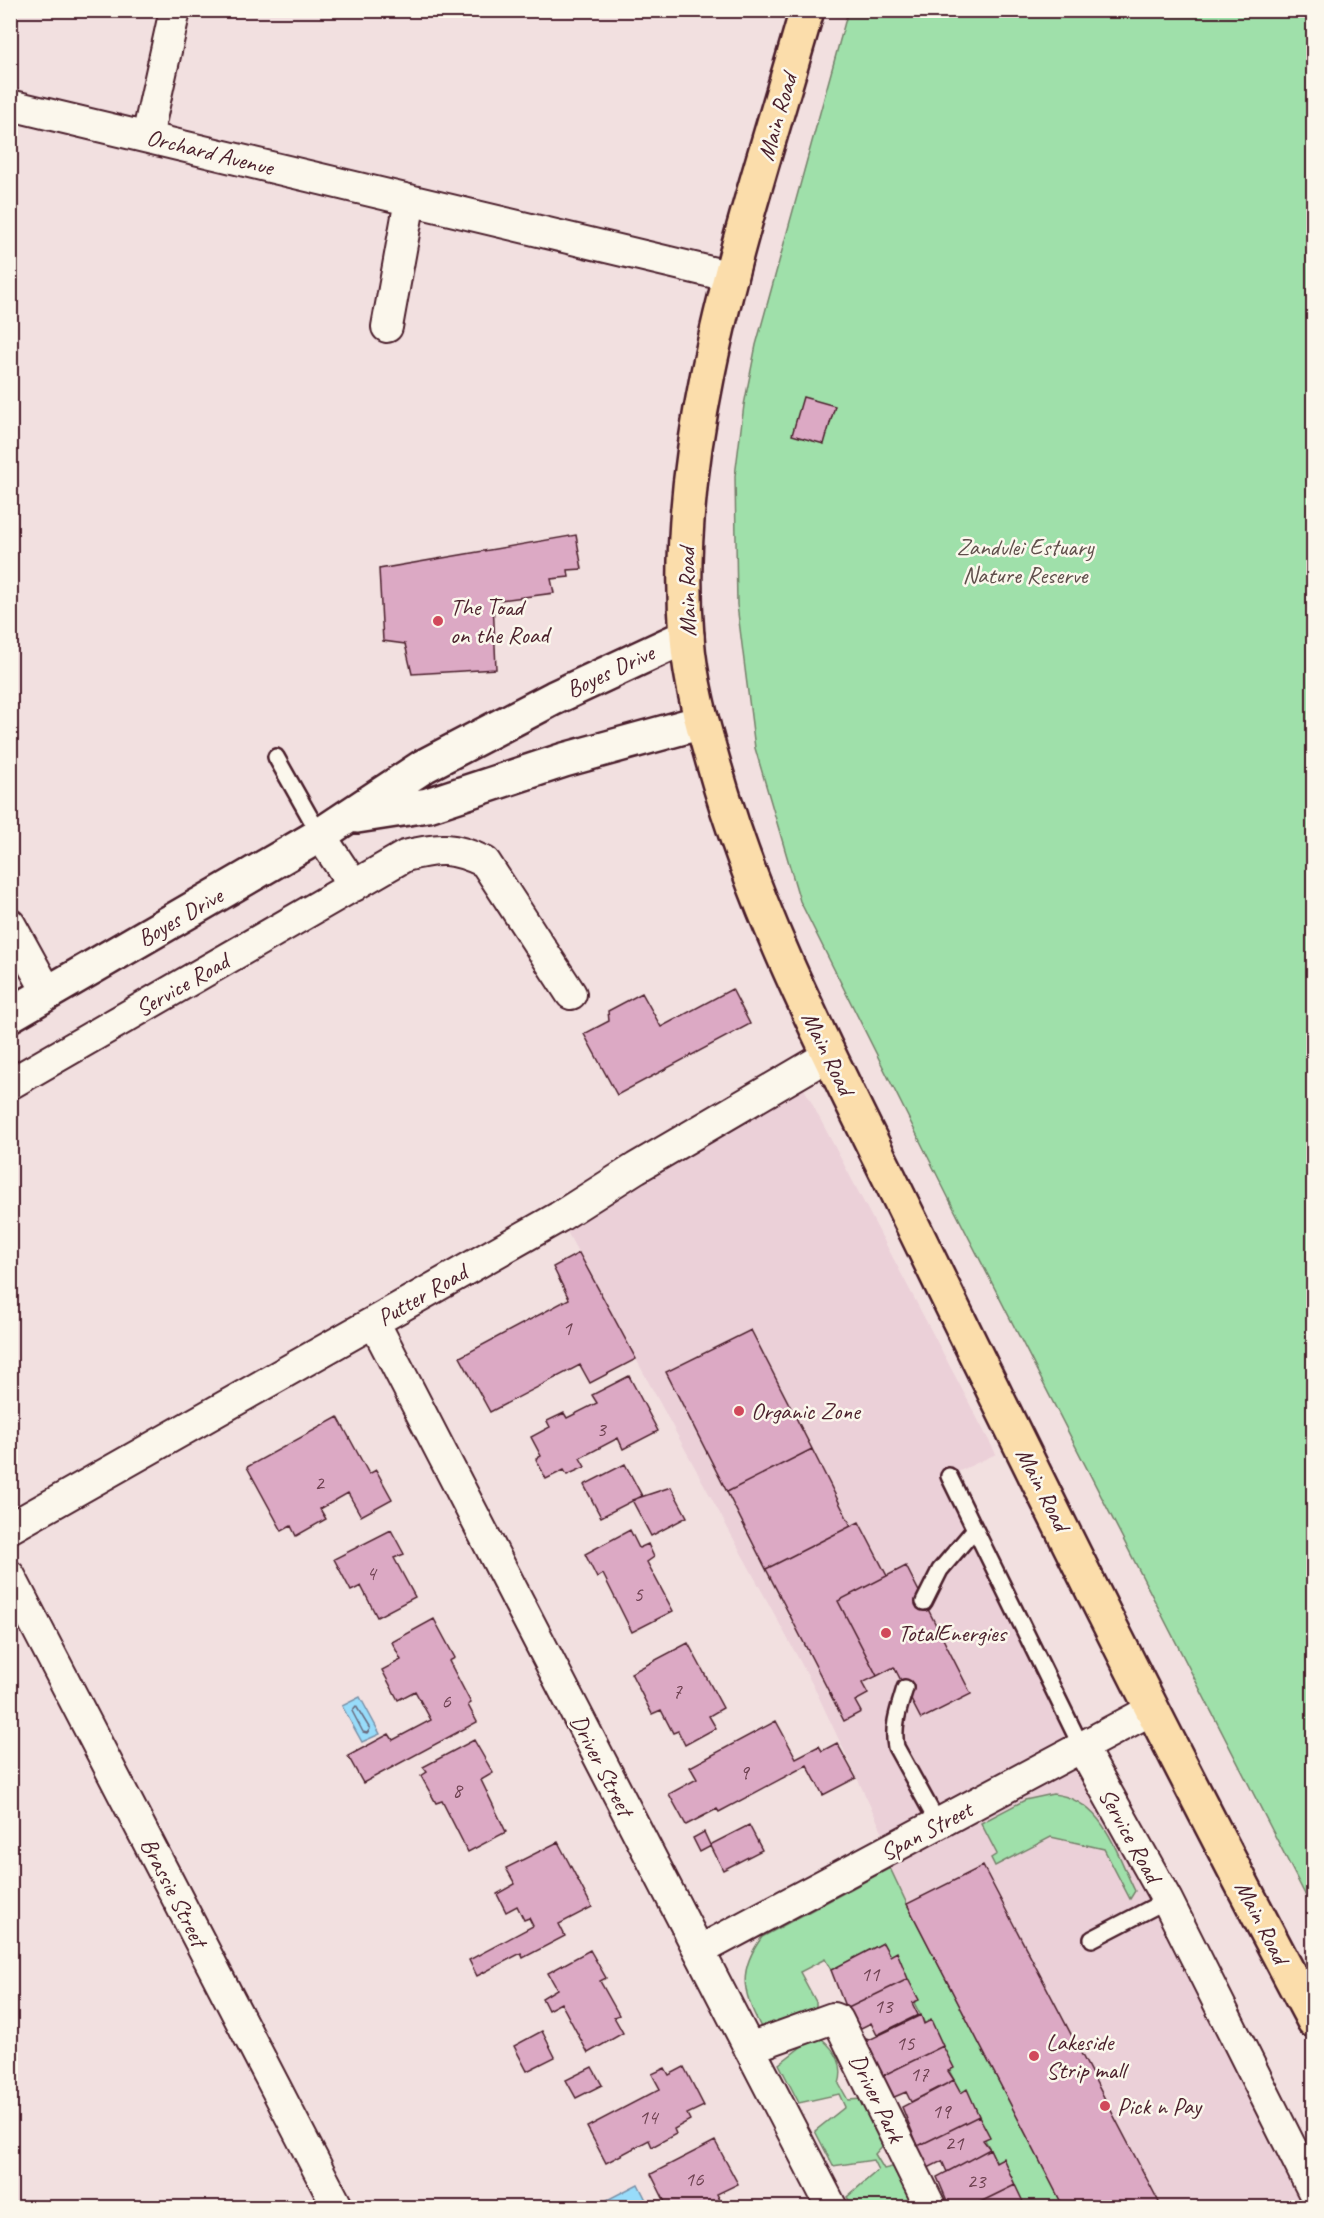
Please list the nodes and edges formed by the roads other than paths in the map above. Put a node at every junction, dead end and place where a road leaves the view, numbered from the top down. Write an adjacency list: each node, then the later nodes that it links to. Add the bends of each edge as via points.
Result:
1 (175, 10): 4 (street)
2 (807, 10): 6 (main road, Main Road)
3 (10, 105): 4 (street, Orchard Avenue)
4 (147, 137): 5 (street, Orchard Avenue)
5 (410, 200): 6 (street, Orchard Avenue); 7 (street)
6 (732, 277): 8 (main road, Main Road, via 705,384 689,493 685,543)
7 (387, 327)
8 (687, 636): 9 (main road, Main Road); 11 (main road, Boyes Drive, via 554,698 424,766)
9 (702, 722): 11 (main road, Boyes Drive, via 564,760 428,805); 18 (main road, Main Road, via 725,806 775,941)
10 (276, 757): 12 (lane)
11 (349, 817): 12 (main road, Boyes Drive)
12 (320, 835): 13 (street); 15 (main road, Boyes Drive)
13 (354, 886): 16 (street, Service Road, via 405,856 420,852 462,851 485,862); 19 (street, Service Road)
14 (10, 924): 15 (street)
15 (48, 993): 17 (main road, Boyes Drive)
16 (571, 994)
17 (10, 1015)
18 (829, 1055): 20 (street, Putter Road, via 559,1217); 27 (main road, Main Road)
19 (10, 1084)
20 (374, 1322): 22 (street, Putter Road); 32 (street, Driver Street)
21 (949, 1476): 23 (lane, Service Road)
22 (10, 1528)
23 (974, 1530): 25 (lane, via 940,1570); 28 (lane, Service Road)
24 (10, 1576): 36 (street, Brassie Street)
25 (924, 1602)
26 (905, 1688): 29 (lane, via 896,1719 896,1747)
27 (1153, 1709): 28 (street, Span Street); 33 (main road, Main Road)
28 (1081, 1746): 29 (street, Span Street); 30 (street, Service Road)
29 (939, 1825): 32 (street, Span Street)
30 (1167, 1899): 31 (lane); 35 (street, Service Road)
31 (1092, 1939)
32 (699, 1951): 34 (street, Driver Street)
33 (1314, 2021)
34 (749, 2048): 37 (street, Driver Street); 38 (street, Driver Park, via 833,2018 838,2020)
35 (1314, 2193)
36 (338, 2208)
37 (832, 2208)
38 (931, 2208)

